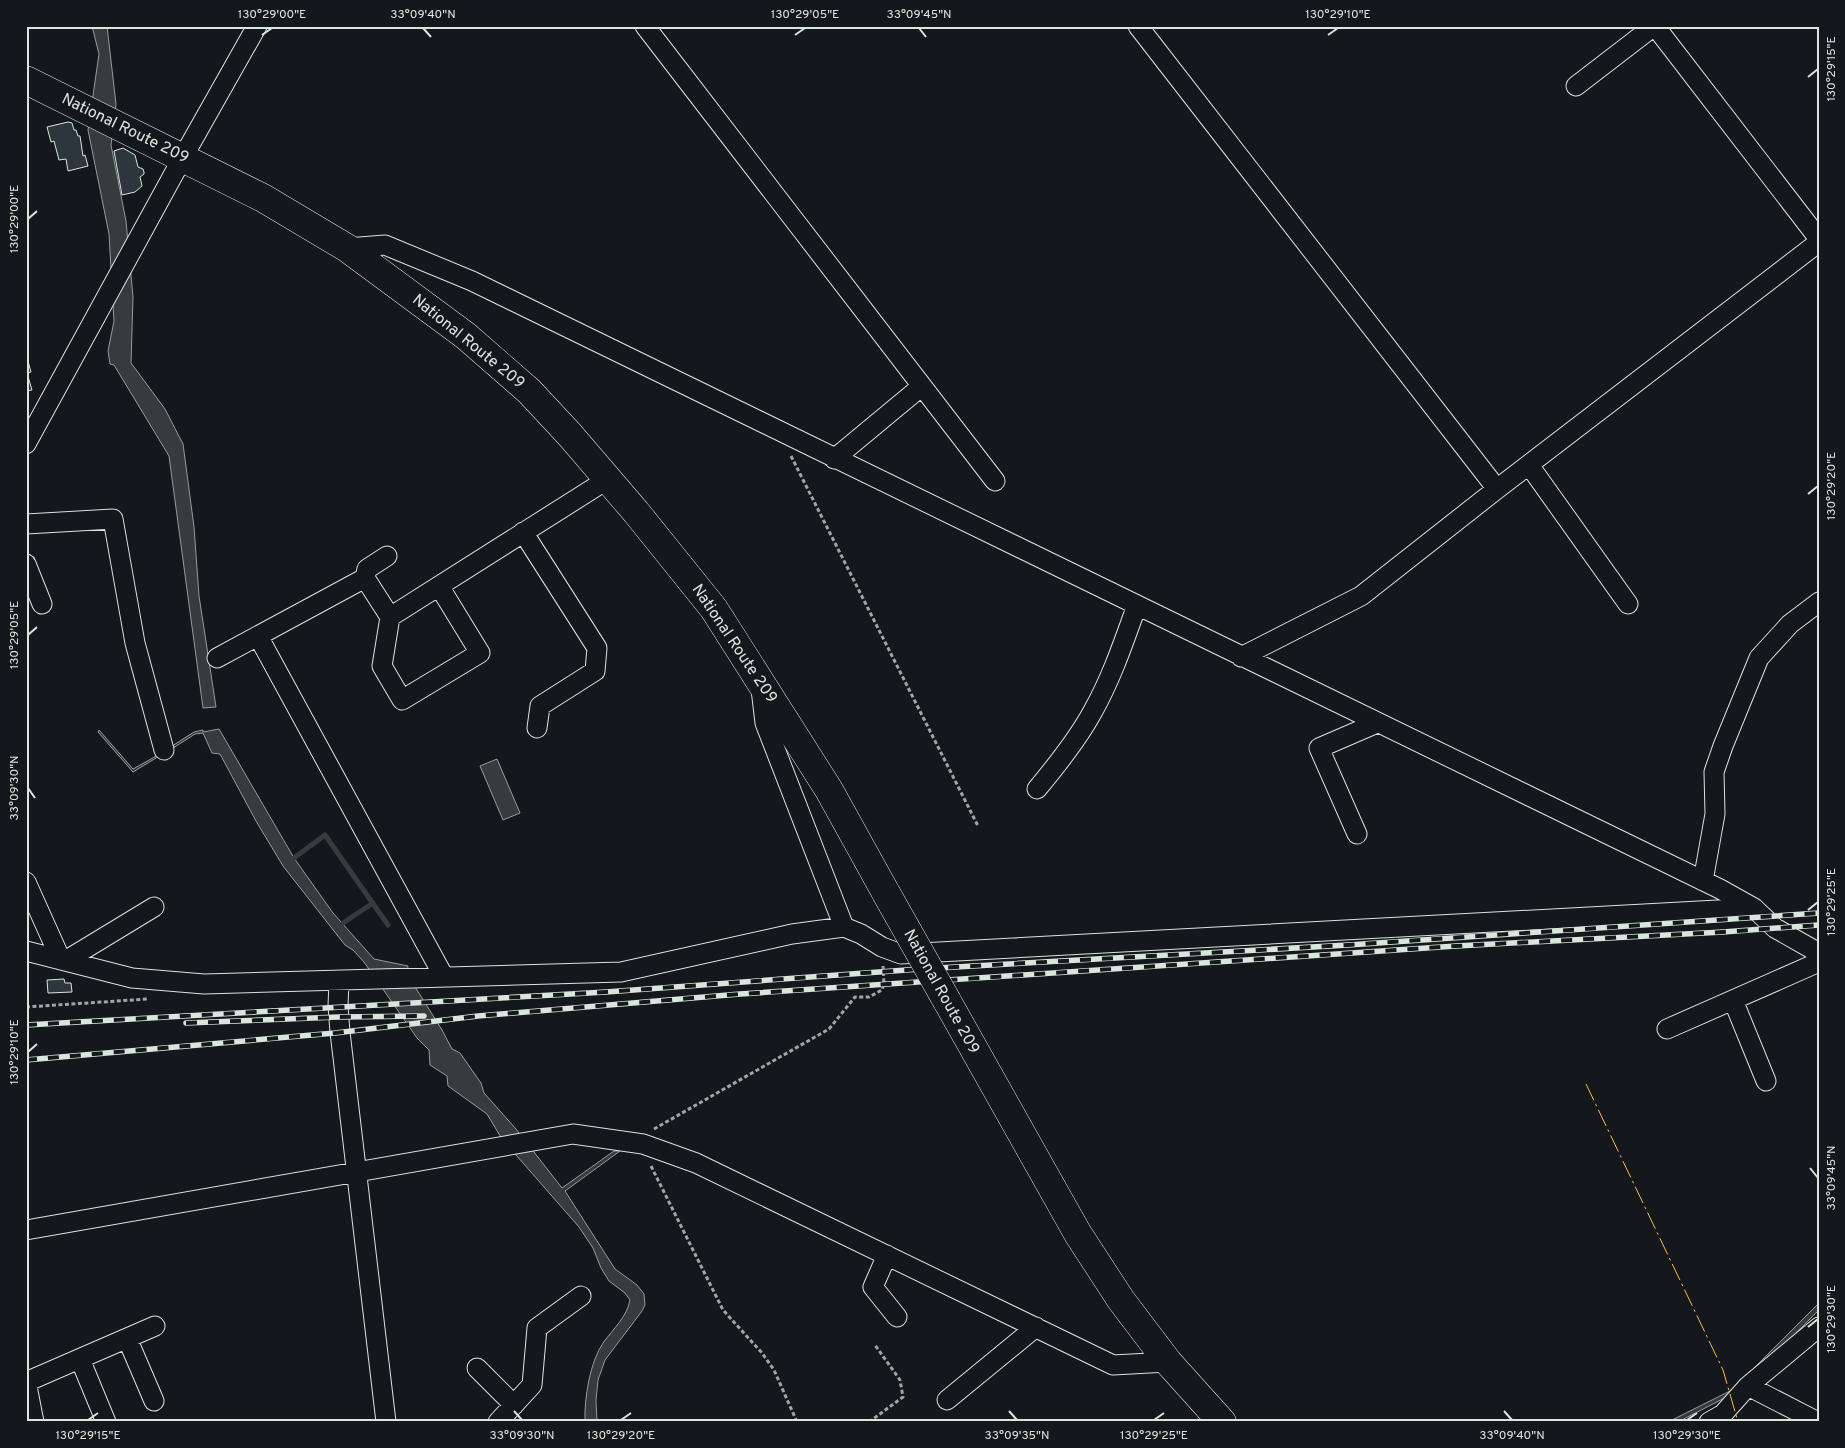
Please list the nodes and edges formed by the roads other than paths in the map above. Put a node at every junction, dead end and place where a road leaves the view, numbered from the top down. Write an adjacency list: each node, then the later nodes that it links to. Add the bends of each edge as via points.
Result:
1 (257, 26): 7 (street)
2 (645, 26): 10 (street)
3 (1138, 26): 16 (street)
4 (1654, 26): 6 (street); 8 (street)
5 (26, 80): 7 (highway, National Route 209)
6 (1576, 86)
7 (183, 157): 9 (highway, National Route 209, via 263,198); 11 (street)
8 (1819, 240): 13 (street)
9 (347, 248): 12 (street, via 385,245 472,281); 14 (highway, National Route 209, via 466,336 522,385)
10 (922, 386): 12 (street); 15 (street)
11 (26, 444)
12 (834, 459): 25 (street)
13 (1529, 465): 16 (street); 26 (street)
14 (608, 479): 18 (street); 31 (highway, National Route 209, via 714,609)
15 (995, 481)
16 (1497, 489): 29 (street, via 1361,596)
17 (26, 524): 34 (street, via 113,519 135,642)
18 (523, 532): 22 (street); 33 (street, via 597,648 595,671 540,706)
19 (387, 556): 21 (street, via 367,569)
20 (26, 564): 24 (street)
21 (365, 578): 27 (street); 28 (street)
22 (439, 586): 27 (street); 27 (street, via 480,653 402,700 382,666)
23 (1819, 602): 37 (street, via 1790,624 1759,658 1714,772 1715,814)
24 (42, 604)
25 (1137, 604): 29 (street); 35 (street, via 1118,660 1093,712)
26 (1628, 604)
27 (390, 617)
28 (258, 636): 30 (street); 46 (street)
29 (1241, 657): 32 (street)
30 (216, 658)
31 (760, 680): 41 (street, via 765,723); 61 (highway, National Route 209, bridge, via 829,790 1078,1234 1121,1300)
32 (1377, 723): 36 (street, via 1319,748); 37 (street)
33 (537, 728)
34 (164, 750)
35 (1037, 789)
36 (1357, 834)
37 (1703, 881): 40 (street)
38 (26, 882): 44 (street)
39 (154, 907): 44 (street)
40 (1754, 908): 41 (street, via 901,954); 43 (street, via 1775,928)
41 (844, 927): 46 (street, via 792,934 621,972)
42 (26, 951): 44 (street)
43 (1819, 953)
44 (63, 960): 47 (street, via 132,978 204,984)
45 (1819, 962): 48 (street)
46 (444, 977): 47 (street)
47 (339, 981): 51 (street, via 340,1032)
48 (1733, 1000): 49 (street); 50 (street)
49 (1667, 1029)
50 (1766, 1081)
51 (356, 1172): 52 (street); 53 (street, via 573,1134 643,1144 696,1163); 70 (street)
52 (27, 1229)
53 (887, 1255): 55 (street, via 873,1287); 57 (street)
54 (581, 1296): 67 (street, via 537,1328 532,1385)
55 (897, 1317)
56 (155, 1326): 59 (street)
57 (1036, 1327): 61 (street, via 1113,1365); 65 (street)
58 (1819, 1327): 64 (street)
59 (127, 1338): 60 (street); 66 (street)
60 (80, 1359): 63 (street); 69 (street)
61 (1168, 1362): 72 (highway, National Route 209)
62 (477, 1368): 67 (street)
63 (26, 1382): 68 (street)
64 (1748, 1386): 73 (street, via 1723,1414); 74 (street)
65 (947, 1400)
66 (154, 1401)
67 (514, 1405): 71 (street)
68 (34, 1422)
69 (106, 1422)
70 (386, 1422)
71 (498, 1422)
72 (1222, 1422)
73 (1709, 1422)
74 (1818, 1422)

